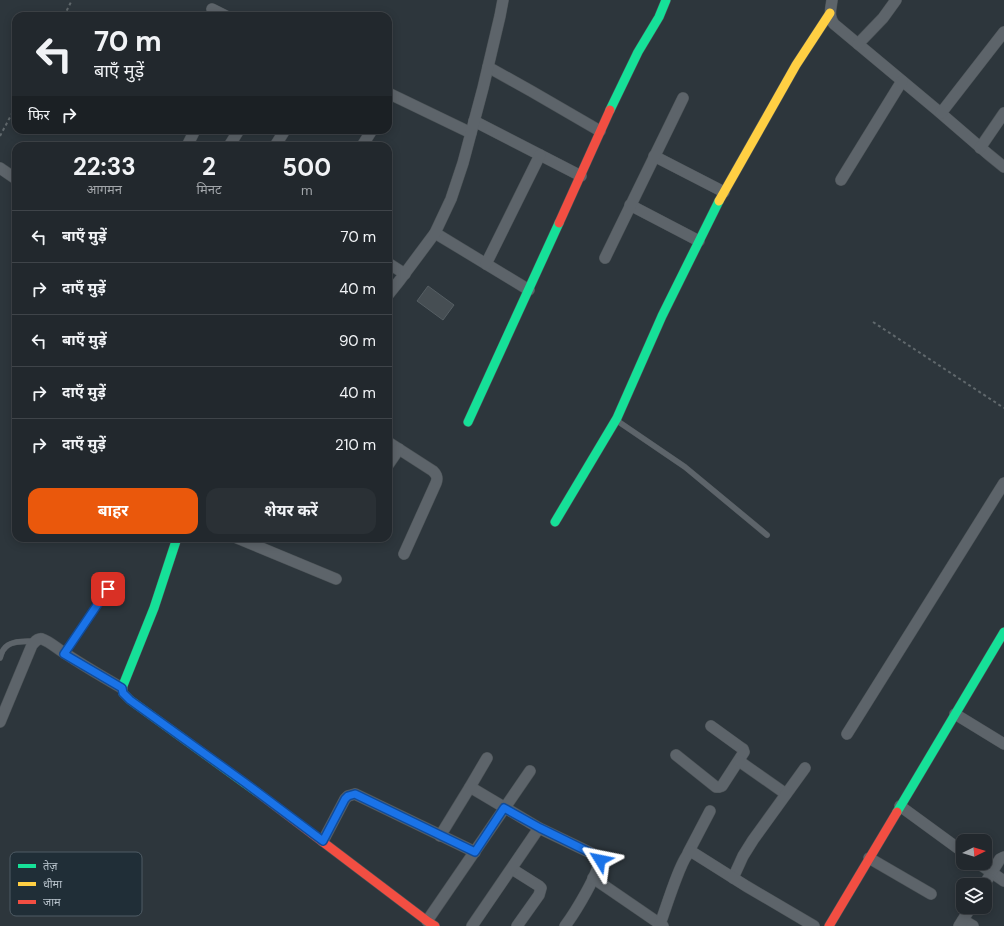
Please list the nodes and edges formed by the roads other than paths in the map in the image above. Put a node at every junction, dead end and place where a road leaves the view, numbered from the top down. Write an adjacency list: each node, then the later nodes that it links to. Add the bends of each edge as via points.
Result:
1 (502, 0): 10 (street)
2 (666, 0): 17 (street)
3 (832, 0): 7 (street)
4 (896, 0): 9 (street)
5 (212, 9): 6 (street)
6 (218, 12)
7 (830, 13): 9 (street, via 834,24); 27 (street, via 796,65)
8 (1004, 32): 14 (street)
9 (858, 44): 11 (street)
10 (488, 68): 16 (street); 17 (street)
11 (902, 81): 14 (street); 26 (street)
12 (392, 98): 18 (street)
13 (682, 98): 21 (street)
14 (941, 113): 19 (street)
15 (1004, 113): 19 (street)
16 (474, 121): 18 (street); 20 (street)
17 (600, 131): 25 (street)
18 (471, 133): 29 (street, via 451,198)
19 (980, 148): 22 (street)
20 (540, 155): 25 (street); 32 (street)
21 (654, 156): 27 (street); 28 (street)
22 (1004, 167)
23 (0, 168): 24 (street)
24 (12, 176)
25 (581, 176): 36 (street)
26 (841, 180)
27 (724, 192): 30 (street)
28 (630, 206): 30 (street); 31 (street)
29 (435, 233): 32 (street); 34 (street)
30 (699, 241): 37 (street, via 662,316)
31 (605, 258)
32 (486, 264): 36 (street)
33 (392, 266): 34 (street)
34 (405, 274): 35 (street)
35 (392, 290)
36 (529, 290): 38 (street)
37 (616, 420): 43 (street); 44 (lane, via 685,467)
38 (468, 422)
39 (392, 445): 40 (street)
40 (399, 449): 41 (street); 47 (street, via 433,471 437,479)
41 (392, 459)
42 (1004, 483): 58 (street)
43 (554, 522)
44 (768, 535)
45 (176, 542): 54 (street, via 154,608)
46 (246, 542): 49 (street)
47 (404, 554)
48 (116, 576): 52 (lane)
49 (336, 580)
50 (1004, 632): 55 (street)
51 (35, 641): 52 (street, via 46,641); 53 (lane, via 9,644); 56 (street)
52 (64, 654): 54 (street)
53 (0, 658)
54 (122, 688): 72 (street, via 130,700)
55 (955, 714): 59 (street); 67 (street)
56 (0, 722)
57 (711, 726): 62 (street, via 743,749)
58 (847, 734)
59 (1004, 744)
60 (676, 755): 62 (street, via 716,787 722,786)
61 (487, 758): 65 (street)
62 (739, 761): 66 (street)
63 (805, 768): 66 (street)
64 (530, 771): 68 (street)
65 (470, 788): 68 (street); 71 (street)
66 (786, 794): 82 (street, via 753,840)
67 (900, 806): 73 (street); 77 (street)
68 (504, 808): 70 (street); 74 (street)
69 (710, 811): 75 (street)
70 (540, 828): 78 (street); 81 (street, via 597,856 600,860)
71 (440, 836): 72 (street, via 355,794 345,799); 74 (street)
72 (323, 841): 88 (street)
73 (956, 847)
74 (475, 852): 88 (street)
75 (688, 853): 82 (street, via 692,852); 89 (street)
76 (1004, 857): 80 (street)
77 (869, 858): 85 (street); 94 (street)
78 (512, 868): 90 (street); 91 (street, via 541,888 539,895)
79 (988, 870): 80 (street)
80 (992, 873): 83 (street); 84 (street)
81 (593, 878): 89 (street); 92 (street)
82 (733, 878): 93 (street)
83 (989, 878)
84 (1004, 881)
85 (931, 894)
86 (966, 914): 87 (street)
87 (961, 923): 95 (street)
88 (431, 924)
89 (661, 925)
90 (472, 926)
91 (517, 926)
92 (566, 926)
93 (814, 926)
94 (829, 926)
95 (973, 926)

